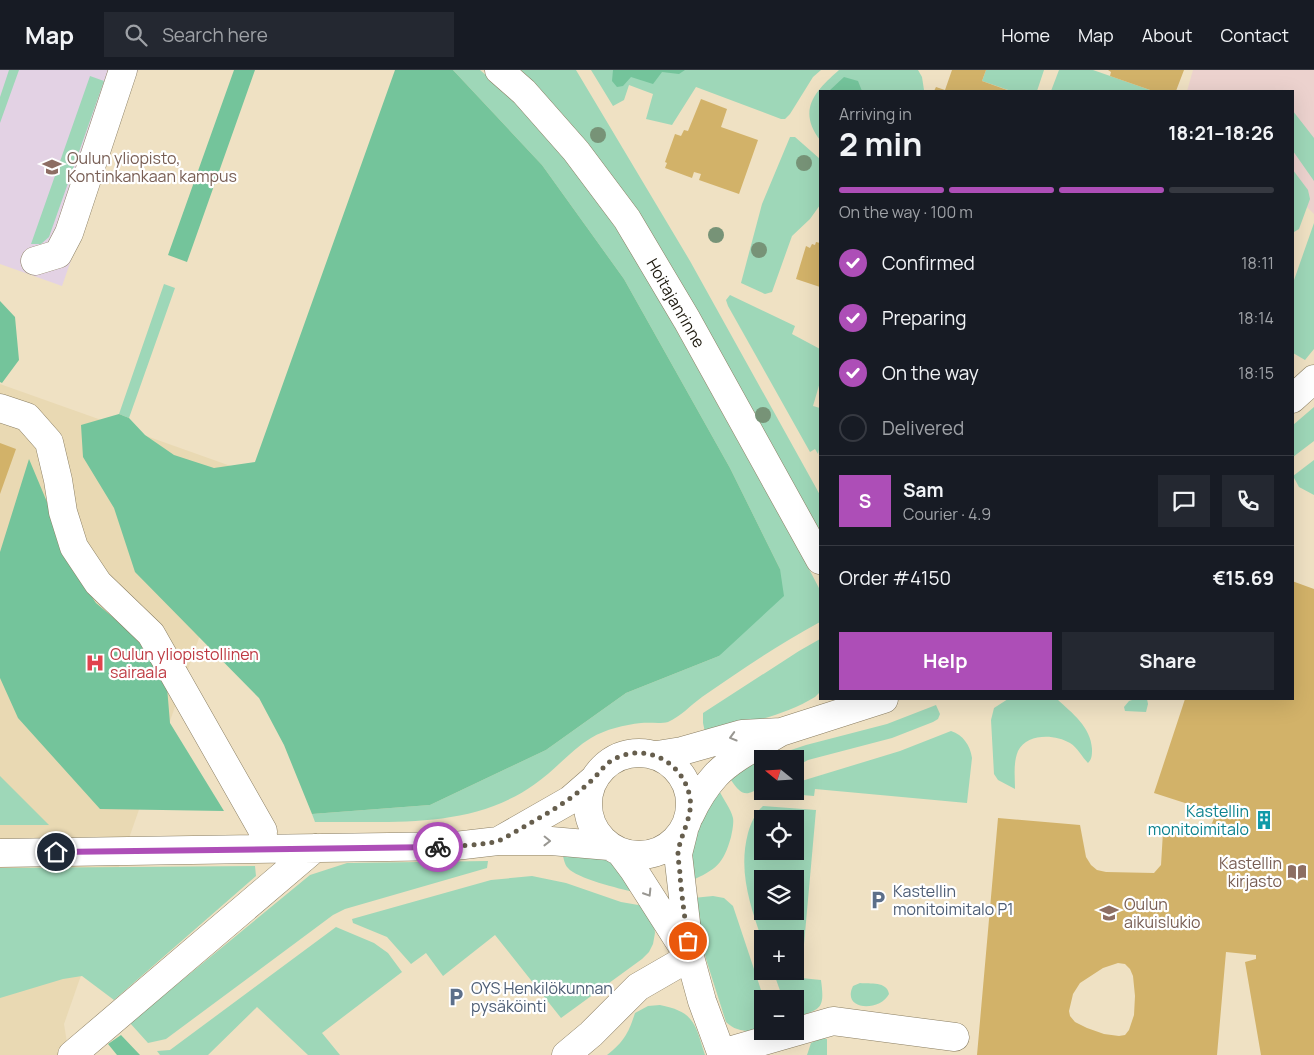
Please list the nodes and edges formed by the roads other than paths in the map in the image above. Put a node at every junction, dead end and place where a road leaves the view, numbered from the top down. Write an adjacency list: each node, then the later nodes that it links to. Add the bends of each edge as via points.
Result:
1 (123, 70): 3 (street, via 70,233 58,254)
2 (499, 70): 7 (street, Hoitajanrinne, via 524,92 576,151 627,219)
3 (35, 261)
4 (1314, 379): 5 (street)
5 (1294, 397)
6 (0, 408): 14 (street, via 27,416 49,442 63,512 74,547 98,583 151,634 263,831)
7 (819, 558)
8 (879, 700): 9 (street)
9 (781, 732): 10 (street, one-way to 10, via 742,734); 12 (street, via 718,774 701,793)
10 (657, 755): 11 (street, via 642,752 614,759); 12 (street, via 680,772 687,786 691,800)
11 (593, 780): 13 (street, via 570,800); 16 (street, via 587,809 591,823 598,836)
12 (687, 822): 16 (street, via 675,841 663,850 635,856); 18 (street, via 678,854)
13 (498, 841): 15 (street, via 455,846); 16 (street, one-way to 16, via 551,841)
14 (262, 848): 15 (street); 17 (street)
15 (315, 848): 21 (street)
16 (615, 850): 18 (street, one-way to 18, via 633,869)
17 (0, 853)
18 (690, 957): 20 (street); 22 (street, via 638,987)
19 (955, 1037): 20 (street, via 833,1021)
20 (722, 1054)
21 (72, 1055)
22 (566, 1055)

